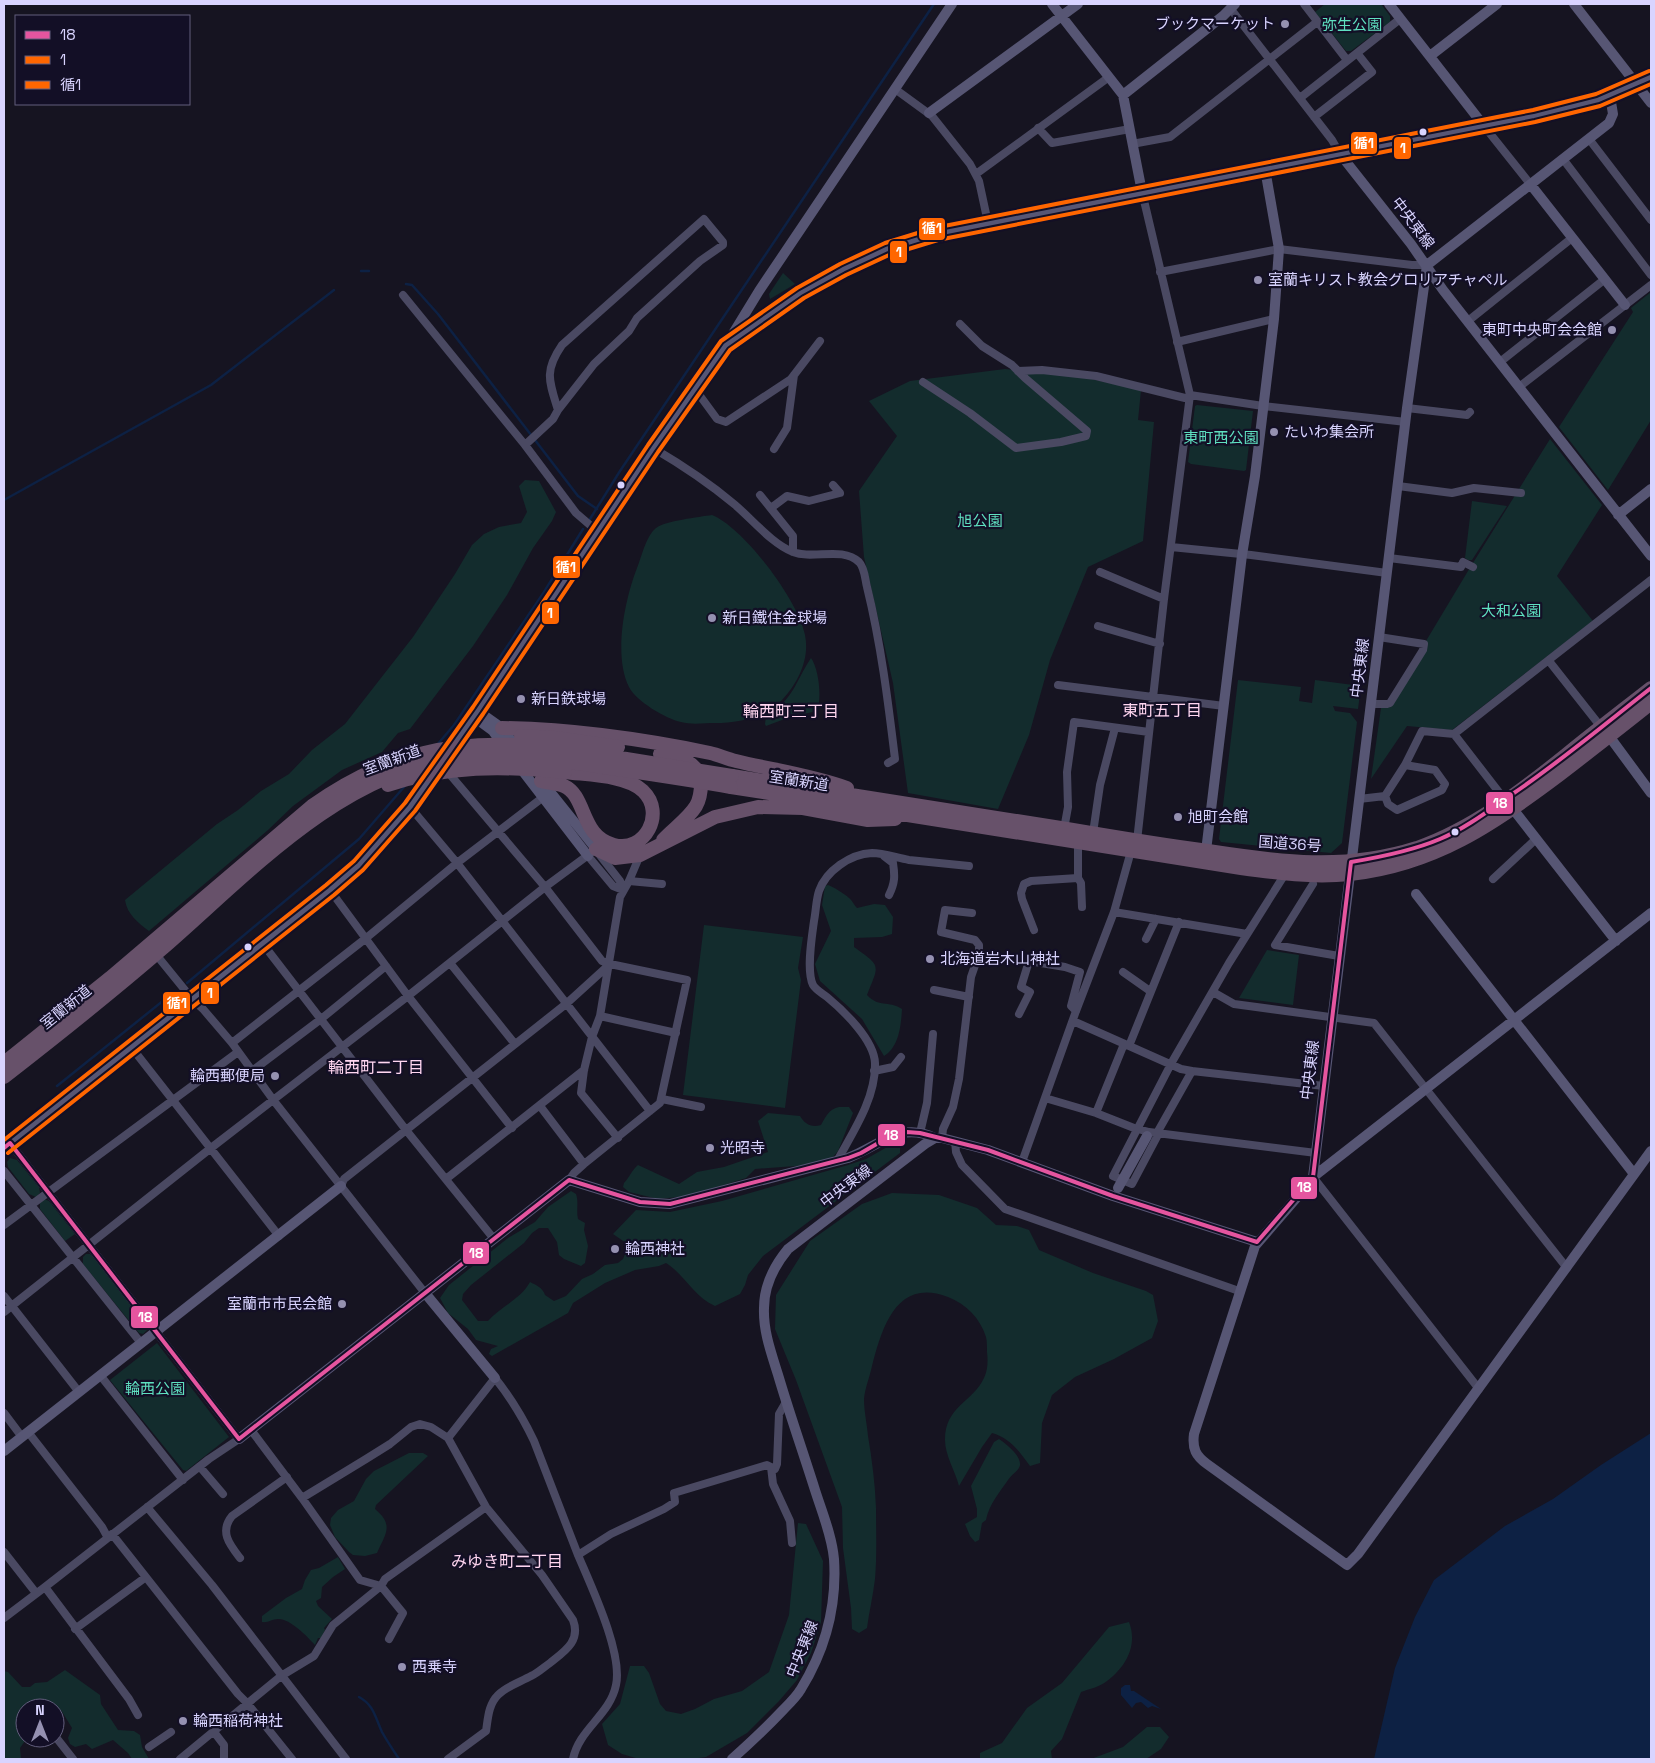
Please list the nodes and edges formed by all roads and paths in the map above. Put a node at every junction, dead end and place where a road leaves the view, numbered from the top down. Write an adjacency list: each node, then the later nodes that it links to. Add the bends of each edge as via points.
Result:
1 (952, 4): 19 (street)
2 (1052, 4): 9 (street)
3 (1078, 4): 9 (street)
4 (1304, 4): 11 (street)
5 (1389, 4): 10 (street)
6 (1497, 4): 13 (street)
7 (1574, 4): 18 (street)
8 (1230, 5): 14 (street); 20 (street, via 1223,16)
9 (1062, 16): 16 (street); 24 (street)
10 (1400, 19): 12 (street); 13 (street)
11 (1317, 22): 14 (street); 15 (street)
12 (1357, 53): 15 (street); 25 (street, via 1372,72)
13 (1430, 56): 26 (street)
14 (1269, 59): 22 (street); 30 (street, via 1170,137)
15 (1347, 60): 22 (street)
16 (1109, 76): 20 (street); 27 (street)
17 (1651, 77): 18 (street)
18 (1637, 85): 21 (street); 23 (street)
19 (894, 89): 24 (street); 53 (street)
20 (1123, 94): 28 (street)
21 (1610, 96): 26 (street); 29 (street, via 1614,114)
22 (1300, 98): 25 (street)
23 (1651, 103)
24 (929, 113): 34 (street)
25 (1314, 117): 31 (street)
26 (1484, 126): 31 (street); 35 (street)
27 (1038, 128): 28 (street, via 1052,143); 34 (street)
28 (1130, 129): 30 (street)
29 (1589, 139): 32 (street); 37 (street)
30 (1132, 144): 36 (street)
31 (1340, 154): 33 (street); 41 (street, 中央東線)
32 (1563, 159): 35 (street); 43 (street)
33 (1265, 169): 36 (street); 40 (street)
34 (976, 174): 38 (street)
35 (1530, 185): 39 (street); 41 (street)
36 (1142, 192): 38 (street); 42 (street)
37 (1651, 220)
38 (988, 223): 53 (street, via 919,238 857,262 808,289)
39 (1572, 238): 44 (street); 49 (street)
40 (1280, 249): 41 (street); 42 (street); 48 (street)
41 (1426, 265): 49 (street); 62 (street, 中央東線)
42 (1160, 272): 52 (street)
43 (1651, 274)
44 (1605, 280): 47 (street); 54 (street)
45 (1651, 285): 47 (street)
46 (403, 295): 66 (street)
47 (1625, 305): 58 (street)
48 (1274, 319): 52 (street); 61 (street)
49 (1468, 321): 54 (street)
50 (960, 324): 55 (street, via 982,346)
51 (820, 341): 56 (street)
52 (1177, 342): 60 (street)
53 (726, 345): 59 (street)
54 (1500, 362): 58 (street)
55 (1018, 371): 57 (street, via 1087,431 1086,436 1016,448); 60 (street, via 1042,370 1096,376 1185,398)
56 (794, 375): 59 (street, via 726,422 717,419); 68 (street, via 787,428)
57 (922, 382)
58 (1519, 387): 75 (street)
59 (695, 389): 67 (street)
60 (1190, 395): 61 (street); 77 (street)
61 (1263, 406): 65 (street); 79 (street)
62 (1408, 408): 64 (street, via 1466,415); 65 (street, 中央東線)
63 (558, 410): 63 (street, via 594,364 629,331 637,318 700,261 723,245 704,219 562,345 550,368); 66 (street)
64 (1470, 412)
65 (1406, 422): 70 (street, 中央東線)
66 (530, 440): 76 (street, via 576,513)
67 (653, 448): 76 (street); 78 (street, via 685,466)
68 (774, 449)
69 (833, 485): 74 (street, via 840,493 809,501 787,496)
70 (1398, 486): 72 (street, via 1452,494 1474,488); 81 (street, 中央東線)
71 (1651, 489): 75 (street)
72 (1522, 493)
73 (760, 495): 74 (street)
74 (771, 508): 78 (street, via 793,536)
75 (1618, 515): 80 (street)
76 (598, 532): 97 (street)
77 (1171, 547): 79 (street); 86 (street)
78 (793, 552): 103 (street, via 844,555 854,558 863,568 884,671 895,759)
79 (1242, 555): 84 (street); 96 (street)
80 (1651, 556)
81 (1389, 558): 82 (street, via 1461,567 1464,562); 84 (street, 中央東線)
82 (1473, 567)
83 (1100, 572): 86 (street)
84 (1387, 573): 88 (street, 中央東線)
85 (1651, 580): 90 (street)
86 (1164, 599): 89 (street)
87 (1098, 626): 89 (street)
88 (1379, 637): 95 (street, 中央東線); 95 (street, via 1424,644 1390,703)
89 (1160, 644): 93 (street)
90 (1549, 661): 101 (street); 102 (street)
91 (1058, 685): 93 (street)
92 (1651, 688): 101 (highway, 国道36号)
93 (1154, 696): 96 (street); 100 (street)
94 (1651, 703): 101 (highway, 国道36号)
95 (1371, 704): 111 (street, 中央東線)
96 (1224, 706): 124 (street)
97 (476, 714): 98 (street); 104 (street); 107 (street)
98 (502, 728): 107 (street); 110 (highway, via 539,728 599,735 712,754 822,779)
99 (1115, 728): 100 (street); 117 (street, via 1074,722); 119 (street, via 1100,785)
100 (1149, 732): 123 (street)
101 (1605, 732): 108 (street); 112 (highway, 国道36号, via 1532,781)
102 (1454, 734): 105 (street, via 1422,731); 112 (street)
103 (888, 763)
104 (440, 764): 113 (street); 118 (street)
105 (1405, 765): 109 (street); 109 (street, via 1435,770 1445,784 1442,790 1396,810 1388,804)
106 (731, 782): 110 (highway, 室蘭新道); 114 (highway, 室蘭新道, bridge, via 513,756 470,757 394,774); 115 (highway, 室蘭新道); 116 (highway, 室蘭新道, bridge, via 543,747 467,746 424,753 374,770 327,795)
107 (545, 790): 114 (highway, bridge, via 564,786 572,792 596,836 616,846 628,846 642,840 653,819 649,798 642,790 622,780 520,767 424,775); 118 (street); 125 (street)
108 (1651, 793)
109 (1385, 796): 111 (street)
110 (879, 799): 117 (highway, 国道36号)
111 (1359, 799): 130 (street, 中央東線)
112 (1509, 804): 120 (street); 130 (highway, 国道36号, via 1477,832 1418,859 1386,868)
113 (410, 806): 128 (street); 138 (street, via 386,837)
114 (330, 807): 192 (highway, 室蘭新道, bridge, via 297,831 113,990)
115 (918, 816): 121 (highway, 国道36号); 122 (highway, via 868,820 803,808 758,806 715,818)
116 (291, 822): 122 (highway, bridge, via 309,801 335,782 375,760 418,745 447,739 504,736 555,738 680,758 696,768 701,789 696,807); 186 (highway, 室蘭新道, bridge, via 110,978)
117 (1064, 829): 119 (highway, 国道36号)
118 (498, 832): 128 (street); 137 (street)
119 (1094, 833): 123 (highway, 国道36号)
120 (1536, 839): 133 (street); 154 (street)
121 (1078, 842): 123 (highway, 国道36号); 132 (street)
122 (660, 844): 126 (highway)
123 (1134, 846): 124 (highway, 国道36号); 131 (highway, 国道36号); 143 (street)
124 (1206, 851): 130 (highway, 国道36号)
125 (592, 853): 126 (highway, via 615,858); 137 (street); 139 (street, via 620,881)
126 (640, 855): 134 (street)
127 (882, 855): 129 (street); 141 (street, via 893,863 895,873); 190 (street, via 858,856 830,872 825,879 819,892 813,928 810,971 814,987 848,1017 865,1038 872,1049)
128 (457, 863): 147 (street); 151 (street)
129 (970, 866)
130 (1351, 868): 131 (highway, 国道36号); 156 (street, 中央東線)
131 (1285, 874): 150 (street)
132 (1078, 878): 142 (street); 149 (street, via 1024,884 1022,898)
133 (1493, 879)
134 (629, 881): 135 (street); 139 (street)
135 (662, 884)
136 (1312, 884): 156 (street, via 1275,945)
137 (545, 887): 147 (street); 158 (street, via 602,961)
138 (330, 890): 151 (street); 155 (street)
139 (623, 890): 158 (street)
140 (1416, 894): 174 (street)
141 (889, 895)
142 (1082, 906)
143 (1114, 912): 146 (street); 169 (street)
144 (972, 913): 166 (street, via 945,910 941,932 975,940 979,945)
145 (1651, 914): 154 (street)
146 (1156, 919): 148 (street); 152 (street)
147 (502, 922): 157 (street); 168 (street)
148 (1179, 922): 150 (street); 163 (street)
149 (1034, 930)
150 (1247, 934): 164 (street)
151 (365, 939): 159 (street); 162 (street)
152 (1146, 939)
153 (145, 940): 167 (street)
154 (1616, 941): 174 (street)
155 (263, 944): 162 (street); 167 (street)
156 (1339, 956): 172 (street, 中央東線)
157 (450, 963): 165 (street); 180 (street)
158 (610, 964): 168 (street); 171 (street); 176 (street, via 687,980)
159 (386, 966): 165 (street); 173 (street)
160 (1123, 972): 163 (street)
161 (934, 990): 166 (street)
162 (298, 991): 173 (street); 179 (street)
163 (1150, 991): 181 (street)
164 (1213, 992): 172 (street, via 1234,1004); 187 (street)
165 (408, 996): 182 (street); 193 (street)
166 (969, 997): 210 (street, via 959,1079 953,1107)
167 (193, 1000): 179 (street); 183 (street)
168 (566, 1004): 178 (street); 180 (street)
169 (1076, 1011): 170 (street, via 1072,1006 1080,972 1030,961 1021,987 1030,992); 175 (street)
170 (1019, 1014)
171 (600, 1016): 176 (street); 178 (street)
172 (1332, 1016): 194 (street, 中央東線); 195 (street, via 1374,1023)
173 (321, 1020): 182 (street); 189 (street)
174 (1515, 1020): 195 (street); 220 (street)
175 (1074, 1021): 181 (street); 196 (street)
176 (676, 1033): 197 (street)
177 (933, 1034): 207 (street, via 927,1103)
178 (592, 1038): 188 (street); 202 (street)
179 (232, 1043): 184 (street)
180 (515, 1044): 193 (street)
181 (1126, 1045): 187 (street); 203 (street)
182 (343, 1047): 199 (street); 206 (street)
183 (132, 1048): 198 (street); 212 (street)
184 (238, 1052): 189 (street); 198 (street)
185 (901, 1057): 190 (street, via 893,1067)
186 (4, 1063)
187 (1171, 1065): 191 (street); 205 (street)
188 (584, 1070): 200 (street); 209 (street, via 581,1093)
189 (252, 1071): 199 (street)
190 (874, 1071): 216 (street, via 859,1121)
191 (1192, 1071): 194 (street); 208 (street)
192 (4, 1077)
193 (473, 1077): 204 (street); 206 (street)
194 (1324, 1086): 215 (street, 中央東線)
195 (1427, 1089): 221 (street); 234 (street)
196 (1045, 1098): 203 (street); 217 (street)
197 (662, 1099): 201 (street); 202 (street)
198 (173, 1100): 213 (street); 225 (street)
199 (274, 1101): 213 (street); 224 (street)
200 (540, 1106): 204 (street); 218 (street)
201 (701, 1107)
202 (650, 1111): 209 (street)
203 (1096, 1113): 205 (street)
204 (512, 1128): 222 (street)
205 (1137, 1129): 208 (street); 208 (street, via 1113,1176 1132,1184)
206 (406, 1130): 222 (street); 224 (street, via 344,1179)
207 (920, 1133): 210 (street); 216 (street, via 894,1134 861,1153)
208 (1153, 1133): 215 (street); 226 (street, bridge)
209 (618, 1138): 218 (street)
210 (939, 1138): 211 (street); 246 (street, 中央東線, via 925,1144 788,1249 776,1265 766,1294 764,1323)
211 (954, 1141): 217 (street); 235 (street, via 962,1165 1004,1209)
212 (7, 1146): 225 (street)
213 (211, 1148): 229 (street); 232 (street)
214 (1651, 1151): 220 (street)
215 (1316, 1153): 221 (street, 中央東線)
216 (837, 1161): 223 (street, via 670,1204 640,1202)
217 (1022, 1162): 226 (street)
218 (584, 1164): 223 (street)
219 (4, 1172): 227 (street)
220 (1634, 1174): 234 (street)
221 (1313, 1177): 231 (street); 244 (street)
222 (446, 1179): 230 (street)
223 (569, 1180): 230 (street)
224 (341, 1186): 229 (street); 236 (street)
225 (49, 1192): 227 (street); 232 (street)
226 (1115, 1192): 231 (street)
227 (30, 1204): 228 (street); 233 (street)
228 (4, 1225)
229 (279, 1236): 240 (street)
230 (494, 1239): 236 (street)
231 (1257, 1242): 235 (street)
232 (88, 1245): 233 (street); 240 (street)
233 (74, 1257): 238 (street); 241 (street)
234 (1567, 1268): 244 (street)
235 (1239, 1291): 244 (street, via 1194,1434 1192,1444 1195,1452 1346,1564 1358,1554)
236 (425, 1293): 243 (street); 248 (street)
237 (4, 1296): 238 (street)
238 (11, 1306): 239 (street); 245 (street)
239 (4, 1312)
240 (156, 1331): 241 (street); 251 (street)
241 (141, 1343): 242 (street)
242 (100, 1375): 245 (street); 256 (street)
243 (494, 1378): 250 (street); 264 (street, via 522,1415)
244 (1479, 1389)
245 (79, 1392): 249 (street)
246 (786, 1402): 254 (street, via 779,1414 778,1464 774,1469); 287 (street, 中央東線, via 834,1557 832,1610 826,1638 800,1691)
247 (4, 1413): 249 (street)
248 (251, 1430): 251 (street); 255 (street)
249 (25, 1434): 252 (street); 261 (street)
250 (448, 1438): 258 (street, via 426,1425 411,1427 390,1444); 259 (street)
251 (239, 1439): 253 (street)
252 (4, 1451)
253 (200, 1467): 256 (street); 257 (street)
254 (771, 1467): 262 (street, via 773,1484 790,1522); 264 (street, via 767,1465 674,1493 675,1502 611,1534)
255 (287, 1477): 258 (street); 265 (street, via 227,1522 227,1538)
256 (182, 1480): 260 (street)
257 (223, 1494)
258 (302, 1498): 267 (street, via 360,1580)
259 (486, 1507): 267 (street, via 385,1579); 285 (street, via 568,1611 576,1628 575,1636 562,1654 533,1676 498,1695 490,1706 486,1731)
260 (147, 1508): 261 (street); 273 (street, via 212,1585)
261 (110, 1536): 266 (street); 268 (street)
262 (792, 1543)
263 (4, 1552): 269 (street)
264 (578, 1555): 286 (street, via 602,1613 617,1662 617,1684 610,1703 585,1733)
265 (240, 1558)
266 (146, 1577): 271 (street); 274 (street)
267 (381, 1586): 272 (street, via 403,1613); 273 (street, via 333,1625 314,1656)
268 (45, 1587): 269 (street); 271 (street)
269 (36, 1593): 270 (street)
270 (4, 1618)
271 (75, 1629): 275 (street)
272 (389, 1639)
273 (281, 1676): 274 (street); 284 (street)
274 (247, 1703): 277 (street); 283 (street)
275 (138, 1715)
276 (172, 1732): 278 (street)
277 (214, 1732): 281 (street); 282 (street, via 224,1746)
278 (149, 1746)
279 (64, 1748): 280 (street)
280 (73, 1759)
281 (180, 1759)
282 (224, 1759)
283 (292, 1759)
284 (346, 1759)
285 (448, 1759)
286 (573, 1759)
287 (732, 1759)

